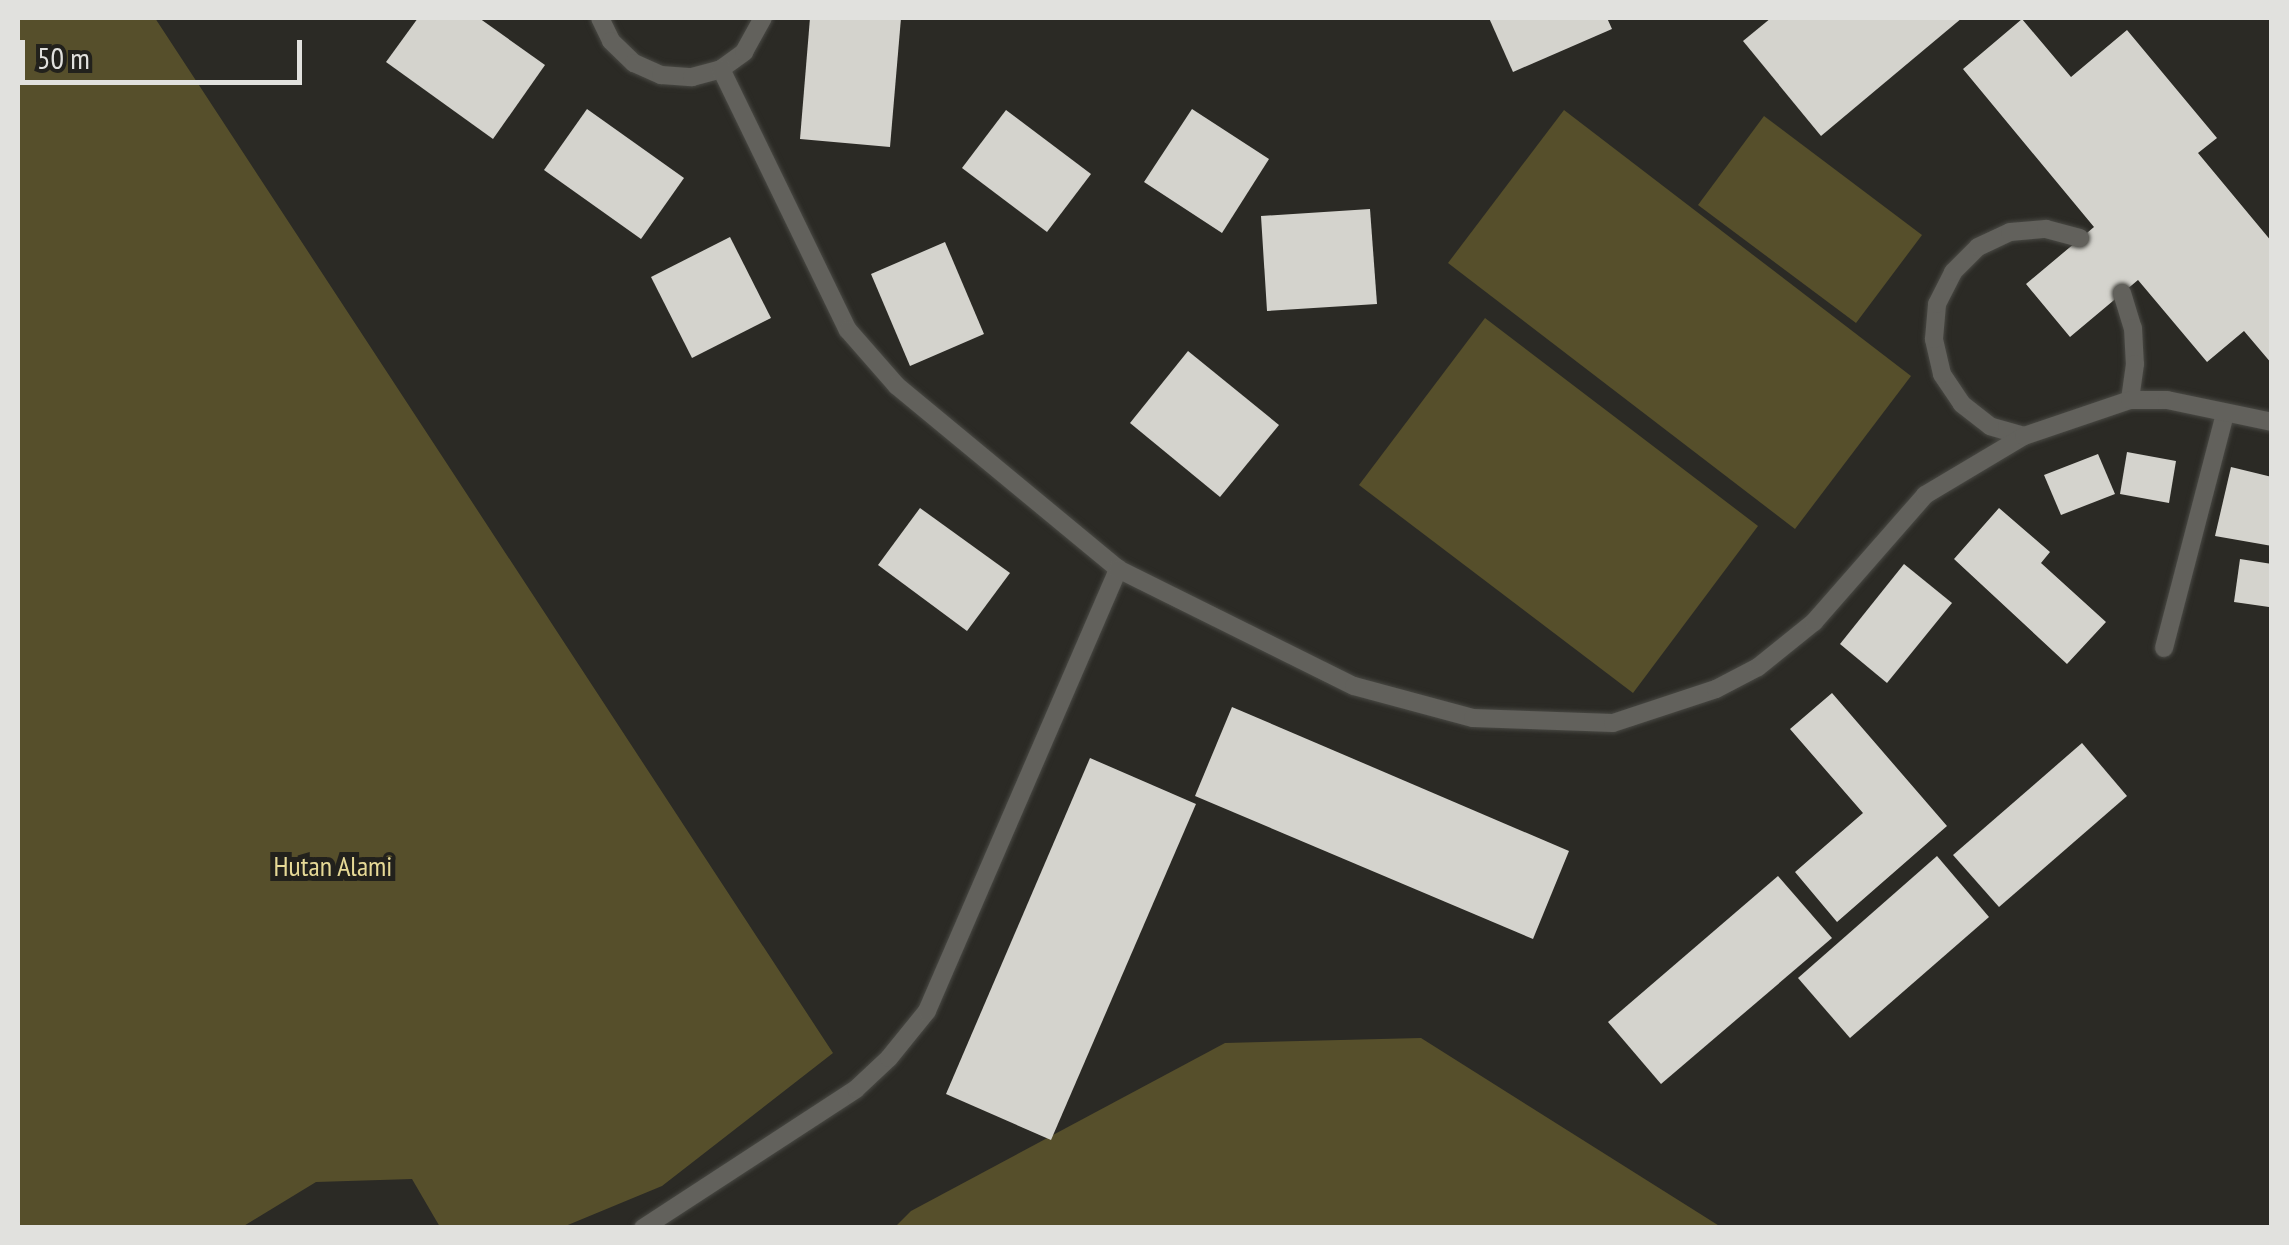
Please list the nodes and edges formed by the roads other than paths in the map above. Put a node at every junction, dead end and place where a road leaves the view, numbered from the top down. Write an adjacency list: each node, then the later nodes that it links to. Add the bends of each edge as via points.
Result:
1 (600, 18): 3 (lane, via 611,41 634,63 661,75 692,77)
2 (762, 18): 3 (lane, via 744,52)
3 (721, 69): 10 (lane, via 848,330 897,386)
4 (2080, 238): 9 (lane, via 2046,229 2010,232 1965,259 1937,304 1934,339 1942,374 1962,404 1990,426)
5 (2122, 293): 6 (lane, via 2135,364)
6 (2130, 400): 7 (lane); 9 (lane)
7 (2226, 413): 8 (lane); 11 (lane)
8 (2272, 422)
9 (2024, 436): 10 (lane, via 1926,496 1814,622 1758,668 1613,723 1473,718 1354,686)
10 (1118, 569): 12 (lane, via 927,1011 856,1089)
11 (2164, 648)
12 (643, 1228)

